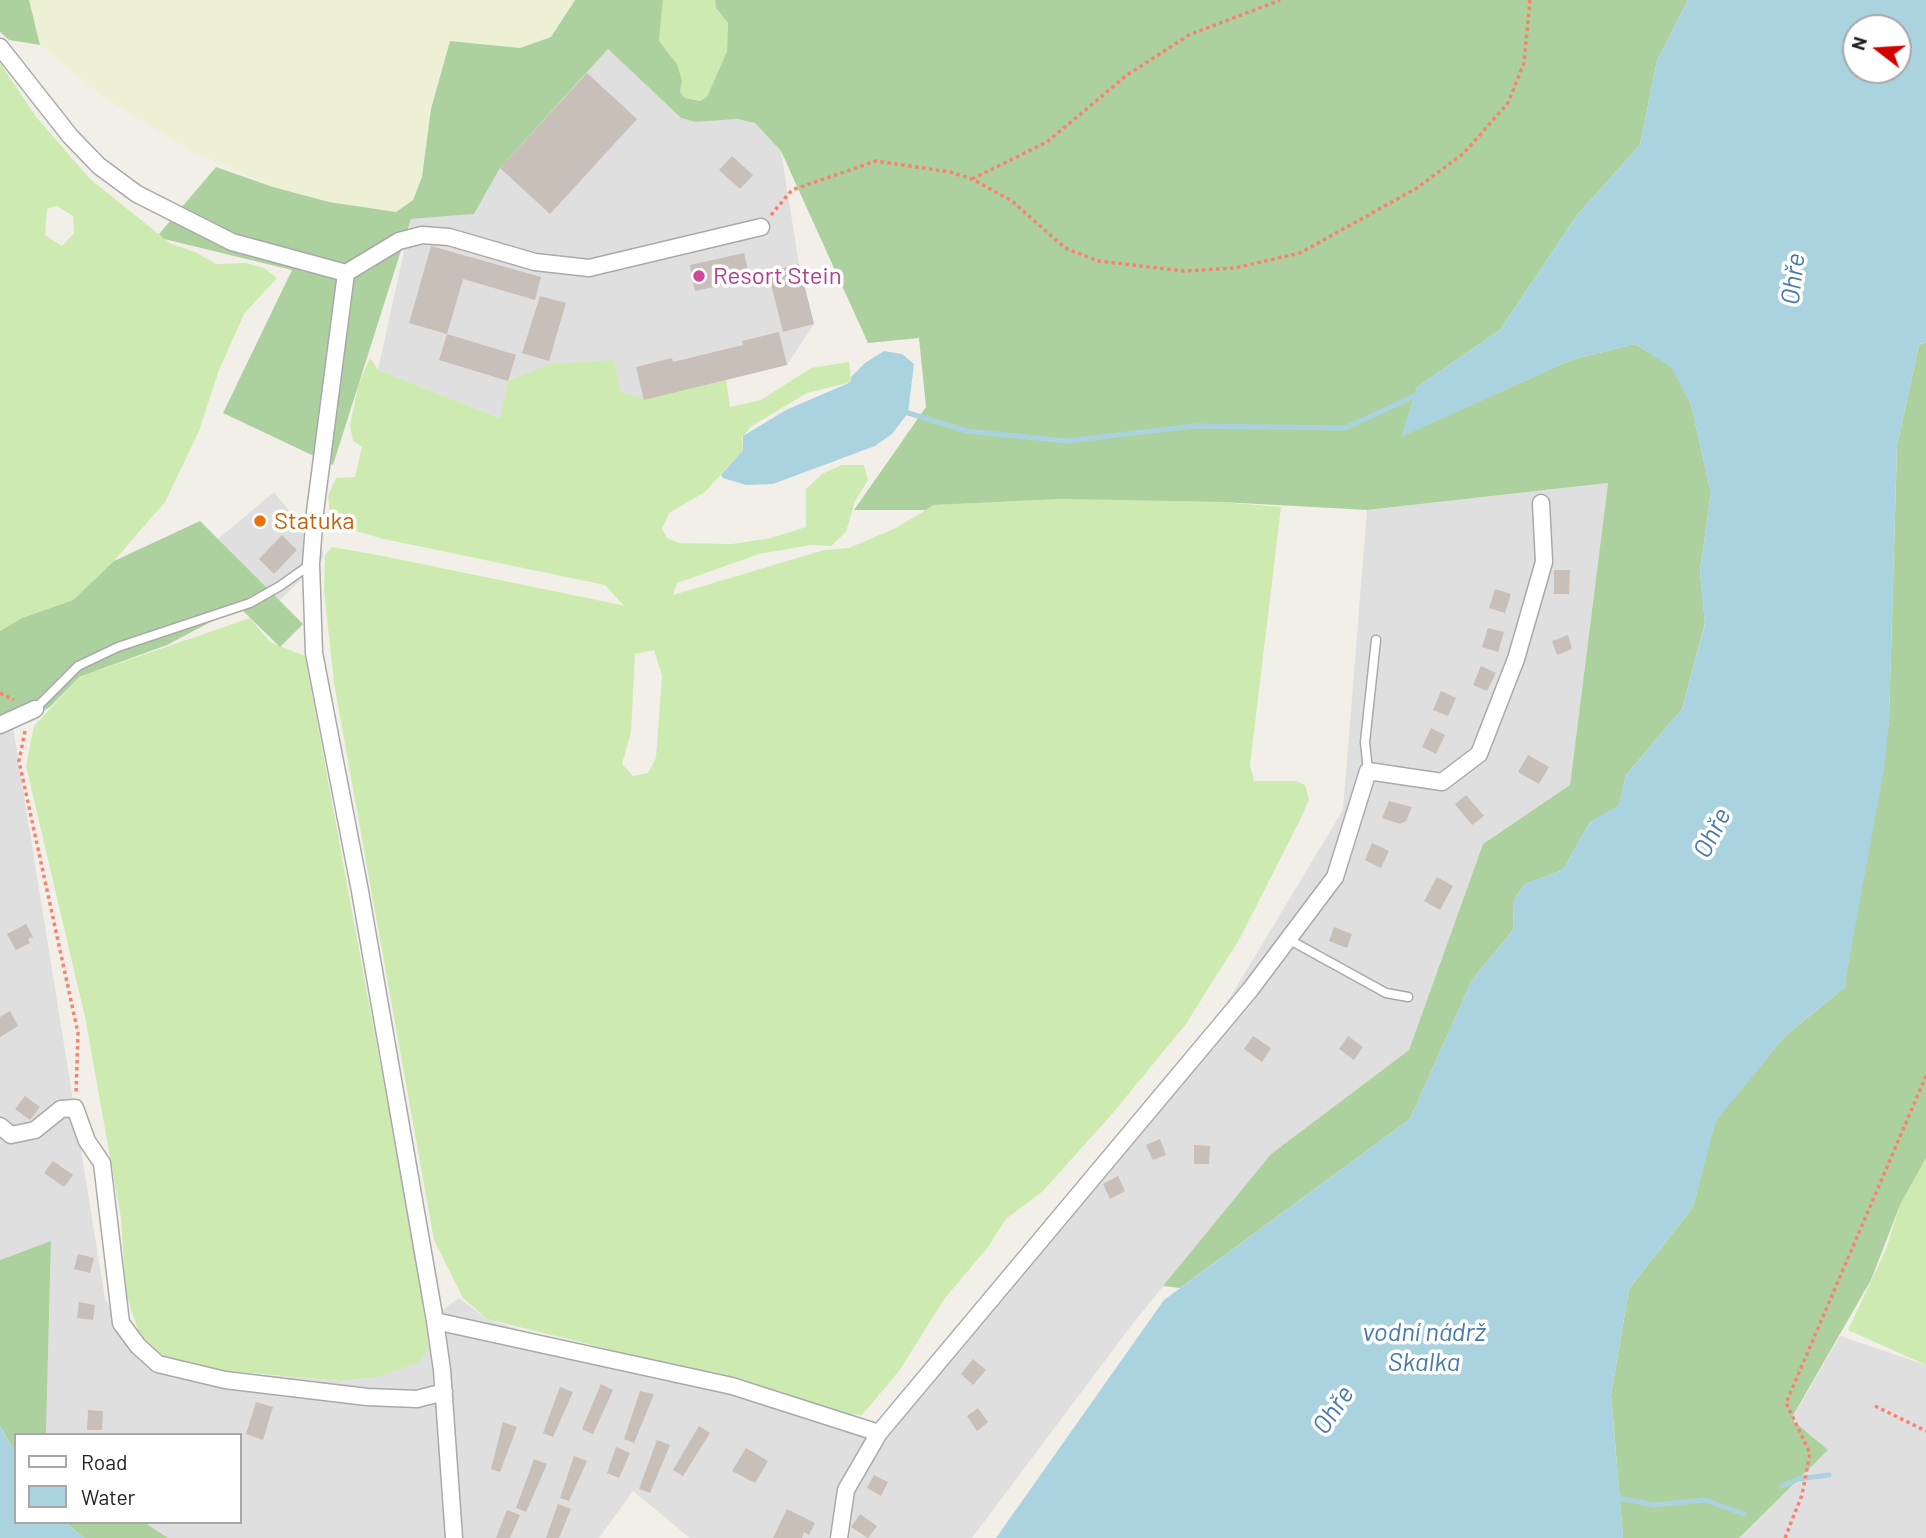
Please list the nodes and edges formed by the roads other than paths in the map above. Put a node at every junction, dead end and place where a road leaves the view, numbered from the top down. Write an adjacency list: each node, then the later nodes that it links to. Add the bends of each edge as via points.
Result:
1 (0, 47): 3 (street, via 70,136 99,166 138,194 232,242)
2 (761, 228): 3 (street, via 589,268 535,262 449,237 422,235 399,241)
3 (346, 273): 5 (street)
4 (1541, 503): 9 (street, via 1544,562 1517,659 1479,754 1442,782)
5 (311, 564): 7 (lane, via 250,603 118,647 78,666); 13 (street, via 314,653)
6 (1376, 640): 9 (lane, via 1366,742)
7 (35, 709): 8 (street)
8 (0, 725)
9 (1368, 771): 10 (street, via 1335,877)
10 (1288, 939): 11 (lane, via 1385,993); 15 (street, via 1234,1010)
11 (1408, 998)
12 (0, 1126): 14 (street, via 10,1135 34,1130 61,1110 75,1108 102,1163 121,1323 158,1364 225,1380 367,1397 417,1399)
13 (435, 1321): 14 (street); 15 (street, via 732,1386)
14 (444, 1392): 16 (street)
15 (879, 1433): 17 (street, via 846,1490)
16 (454, 1538)
17 (839, 1538)

